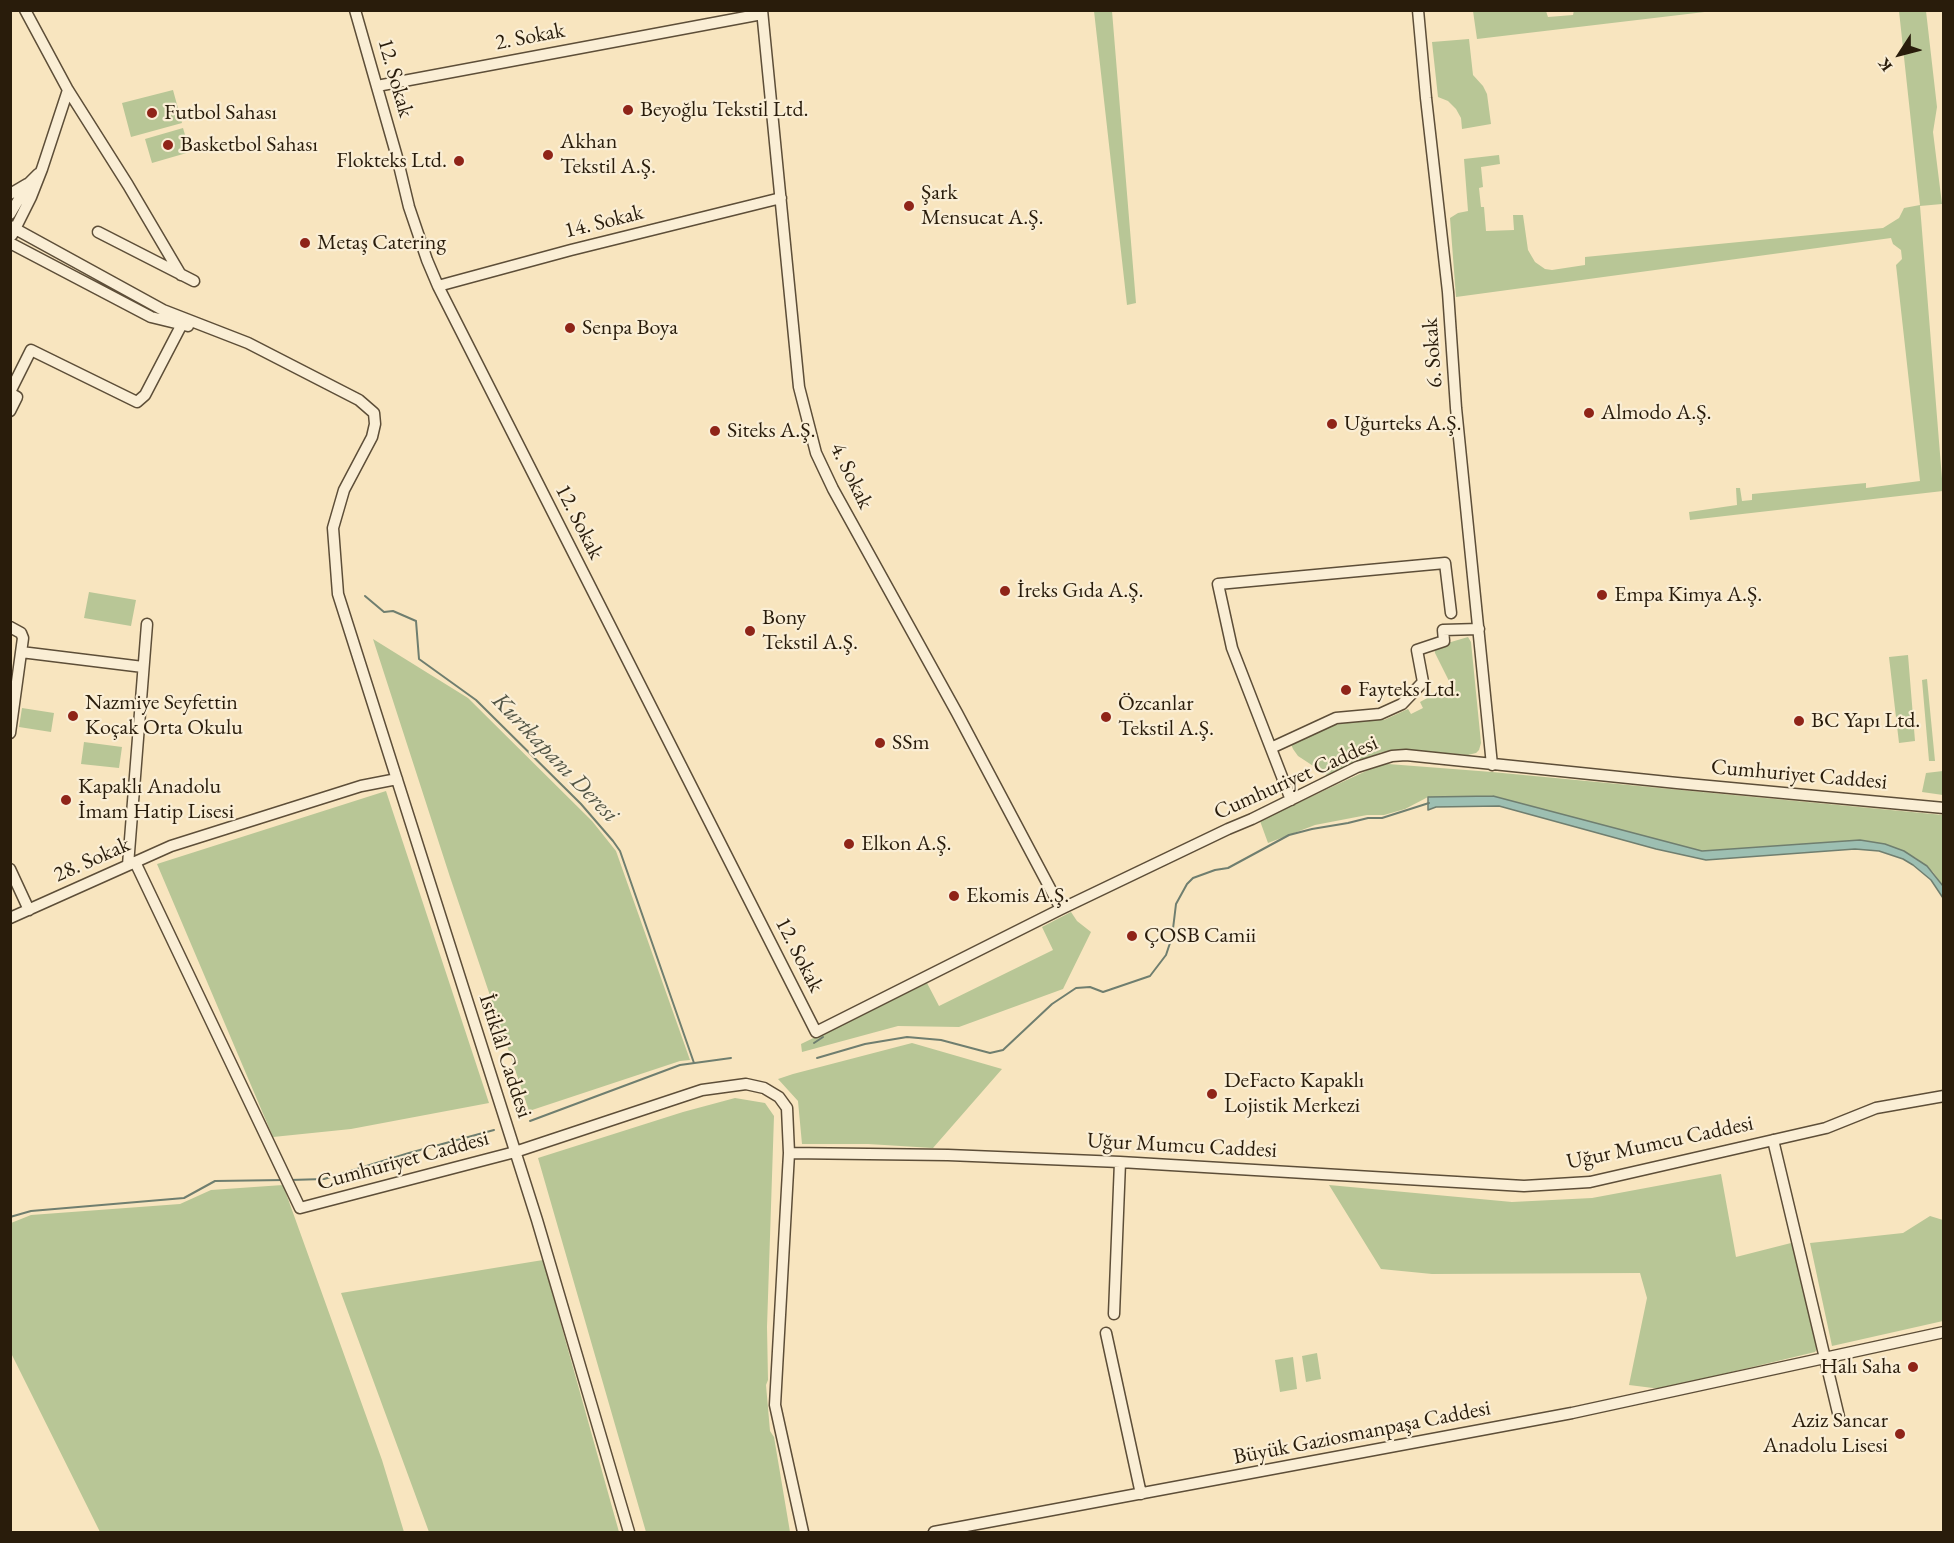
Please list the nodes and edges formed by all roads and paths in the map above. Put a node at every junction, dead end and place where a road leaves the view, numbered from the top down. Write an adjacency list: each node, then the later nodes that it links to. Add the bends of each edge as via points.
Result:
1 (25, 10): 6 (street)
2 (355, 10): 5 (street, 12. Sokak)
3 (1418, 10): 25 (street, 6. Sokak)
4 (762, 13): 5 (street, 2. Sokak); 10 (street, 4. Sokak)
5 (377, 86): 17 (street, 12. Sokak, via 409,207)
6 (68, 90): 7 (street); 15 (street)
7 (42, 169): 8 (street); 12 (street)
8 (27, 184): 9 (street); 11 (street)
9 (10, 194)
10 (781, 198): 17 (street, 14. Sokak); 36 (street, 4. Sokak, via 799,387 816,453)
11 (10, 214)
12 (12, 231): 19 (street, via 164,310)
13 (98, 232): 15 (street)
14 (10, 243): 18 (street, via 151,317)
15 (181, 274): 16 (street)
16 (194, 281)
17 (438, 286): 39 (street, 12. Sokak)
18 (182, 324): 19 (street); 20 (street, via 145,395 136,402 31,350)
19 (229, 335): 31 (street, İstiklâl Caddesi, via 359,400 374,413 372,437 344,490 333,528 338,594)
20 (13, 394): 21 (street)
21 (10, 411)
22 (1450, 613): 29 (street, via 1445,563 1218,584 1232,648)
23 (147, 624): 27 (street)
24 (10, 627): 26 (street, via 21,633)
25 (1479, 629): 29 (street, via 1443,630 1444,641 1417,650 1423,682 1402,704 1380,714 1336,718); 30 (street, 6. Sokak)
26 (21, 652): 27 (street); 28 (street)
27 (143, 667): 34 (street)
28 (10, 733)
29 (1271, 748): 32 (street)
30 (1492, 765): 32 (street, Cumhuriyet Caddesi, via 1392,756 1357,767); 33 (street, Cumhuriyet Caddesi)
31 (397, 779): 34 (street, 28. Sokak, via 361,786 182,842); 42 (street, İstiklâl Caddesi)
32 (1291, 800): 36 (street, Cumhuriyet Caddesi)
33 (1944, 808)
34 (132, 864): 37 (street, 28. Sokak); 42 (street, Cumhuriyet Caddesi, via 300,1208)
35 (10, 869): 37 (street)
36 (1061, 909): 39 (street, Cumhuriyet Caddesi)
37 (29, 910): 38 (street, 28. Sokak)
38 (10, 918)
39 (816, 1032)
40 (1944, 1096): 41 (street, Uğur Mumcu Caddesi, via 1876,1108 1826,1128)
41 (1773, 1140): 44 (street, Uğur Mumcu Caddesi, via 1590,1182 1524,1186); 48 (street)
42 (515, 1152): 43 (street, Cumhuriyet Caddesi, via 702,1090 746,1084 779,1096 787,1108); 51 (street, İstiklâl Caddesi)
43 (789, 1153): 44 (street, Uğur Mumcu Caddesi); 52 (street, via 775,1406)
44 (1120, 1162): 45 (street)
45 (1114, 1314)
46 (1944, 1332): 48 (street, Büyük Gaziosmanpaşa Caddesi)
47 (1106, 1333): 50 (street)
48 (1826, 1358): 49 (street); 50 (street, Büyük Gaziosmanpaşa Caddesi, via 1572,1413)
49 (1839, 1417)
50 (1141, 1494): 53 (street, Büyük Gaziosmanpaşa Caddesi)
51 (629, 1533)
52 (803, 1533)
53 (934, 1533)

